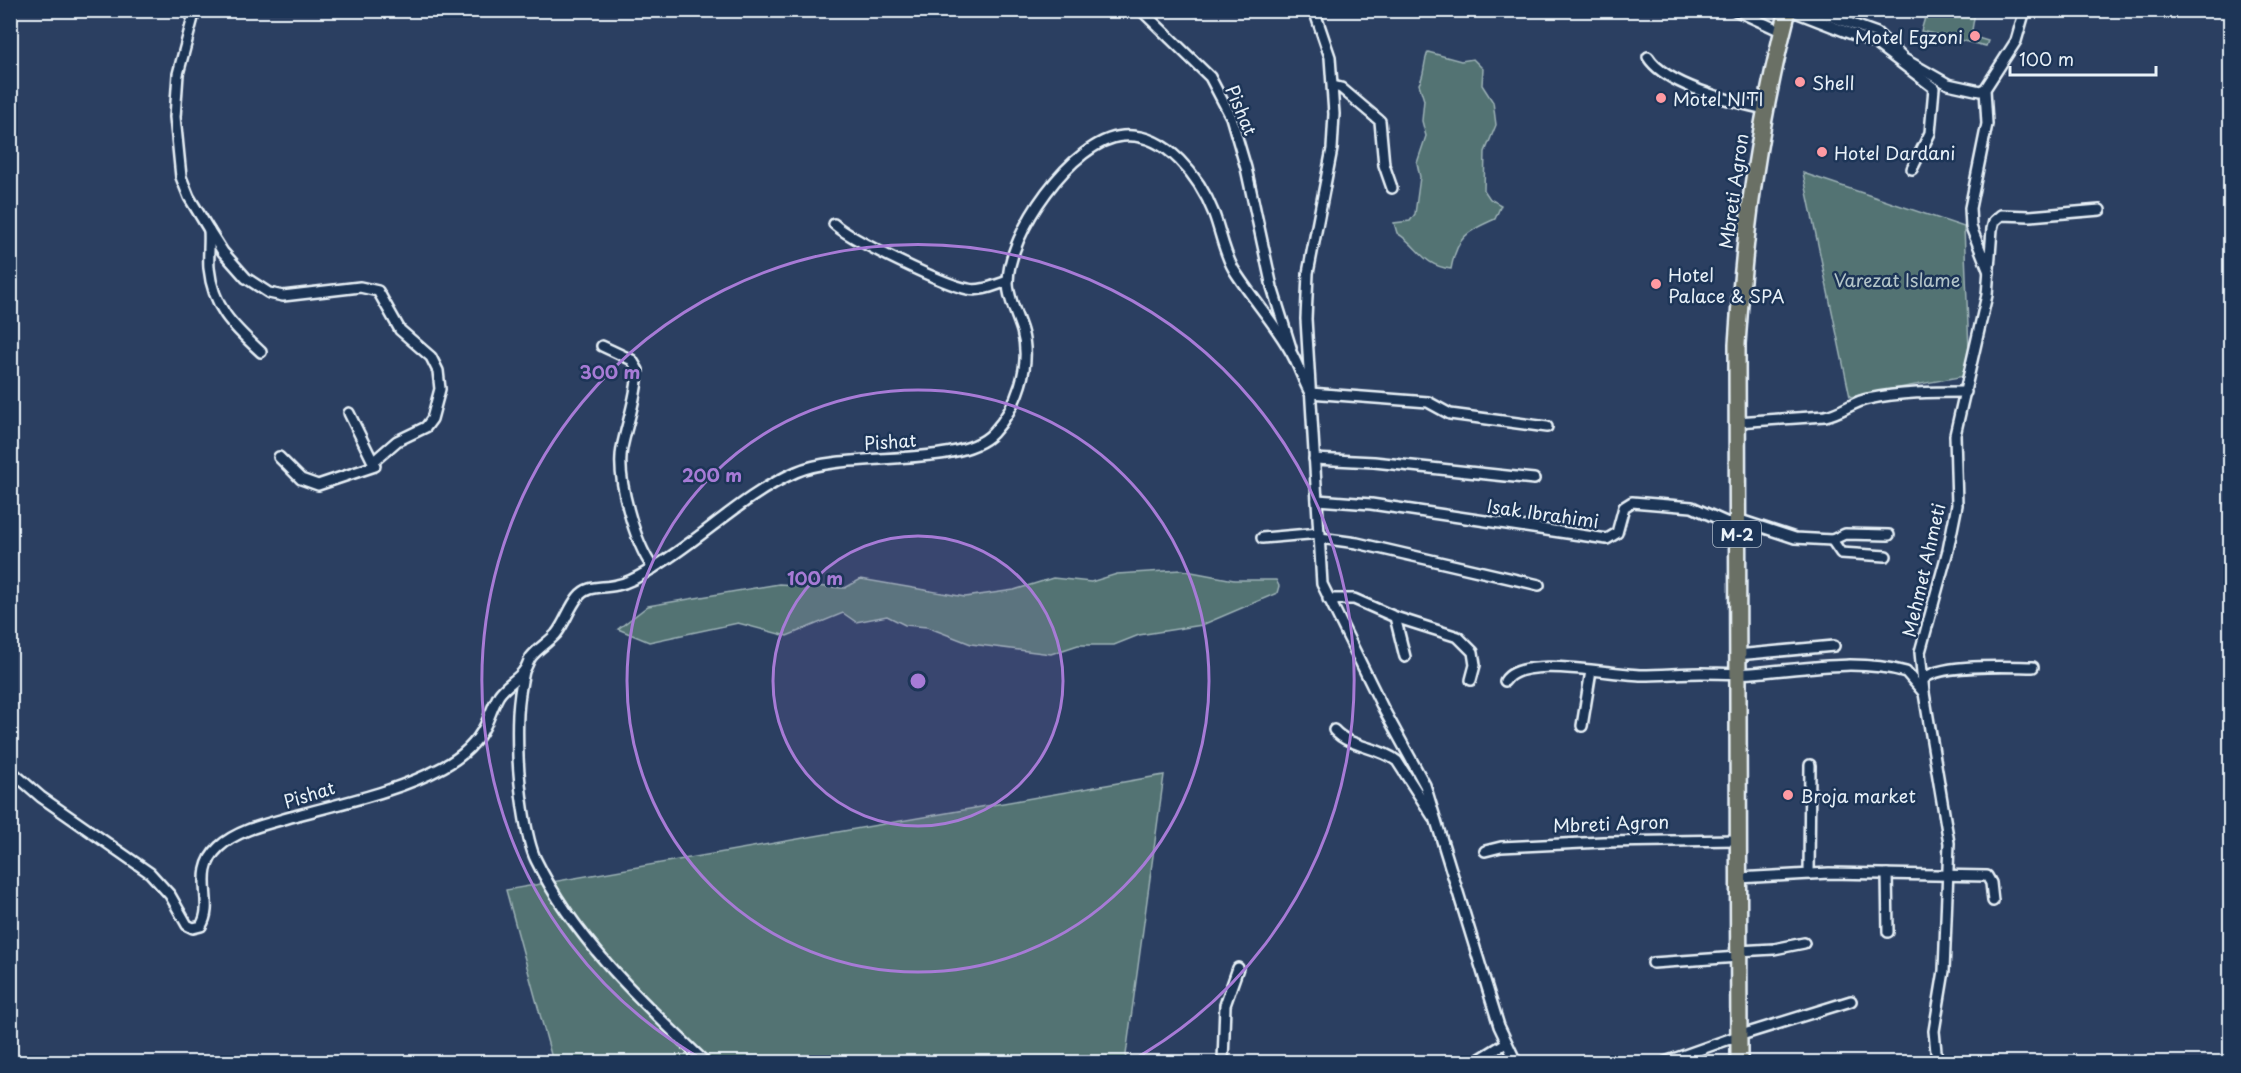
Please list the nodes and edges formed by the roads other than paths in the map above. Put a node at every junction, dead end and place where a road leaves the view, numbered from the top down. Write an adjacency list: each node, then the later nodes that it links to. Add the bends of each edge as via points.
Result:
1 (195, 10): 17 (street, via 178,74 175,117 181,177)
2 (1141, 10): 22 (street, Pishat, via 1210,77 1231,117)
3 (1314, 10): 10 (street, via 1330,57)
4 (1735, 10): 8 (street)
5 (1789, 10): 8 (main road, Mbreti Agron / M-2); 13 (street, via 1875,43 1934,88 1930,133)
6 (1813, 10): 11 (street, via 1877,33 1904,59 1948,84)
7 (2025, 10): 11 (street, via 2016,41)
8 (1783, 32): 12 (main road, Mbreti Agron / M-2)
9 (1648, 57): 12 (street, via 1667,76)
10 (1333, 86): 14 (street, via 1341,88 1380,121 1384,165); 24 (street, via 1332,149 1312,245 1307,294)
11 (1985, 89): 18 (street, via 1987,124 1970,208 1971,227)
12 (1765, 109): 26 (main road, Mbreti Agron / M-2, via 1743,255)
13 (1912, 169)
14 (1392, 188)
15 (2100, 210): 18 (street, Mehmet Ahmeti, via 1998,217 1992,229)
16 (834, 224): 19 (street, via 856,239 961,287 983,289)
17 (209, 230): 21 (street, via 209,268 217,299 230,323); 30 (street, via 238,269 269,293 283,296 360,287 378,291 400,330 431,357 440,383 432,419)
18 (1989, 272): 23 (street, Mehmet Ahmeti)
19 (1008, 281): 22 (street, Pishat, via 1022,236 1056,180 1078,157 1100,142 1136,136 1169,151 1196,181 1215,217 1232,267); 39 (street, Pishat, via 1025,341 1026,363 1008,410 989,438 960,451 844,460 795,472 744,502)
20 (602, 346): 39 (street, via 632,360 638,370 620,476 638,536)
21 (261, 352)
22 (1292, 353): 24 (street, Pishat)
23 (1966, 392): 26 (street, via 1865,399 1837,414); 50 (street, Mehmet Ahmeti, via 1955,435 1957,505 1920,652)
24 (1310, 393): 27 (street, via 1428,402 1450,414); 29 (street)
25 (350, 413): 30 (street)
26 (1737, 422): 33 (main road, Mbreti Agron / M-2)
27 (1547, 427)
28 (279, 457): 30 (street, via 301,479 318,485 375,466)
29 (1314, 459): 31 (street, Isak Ibrahimi); 32 (street)
30 (374, 461)
31 (1534, 479)
32 (1317, 500): 33 (street, Isak Ibrahimi, via 1371,504 1607,539 1617,533 1624,507 1632,502 1692,507 1728,523); 35 (street)
33 (1737, 522): 37 (street, via 1782,536); 44 (main road, Mbreti Agron / M-2)
34 (1889, 535): 37 (street, via 1845,534)
35 (1320, 536): 36 (street); 40 (street); 41 (street, via 1320,576)
36 (1262, 538)
37 (1832, 540): 38 (street, via 1841,553)
38 (1886, 556)
39 (653, 568): 47 (street, Pishat, via 623,584 583,592 558,632 532,654)
40 (1539, 585)
41 (1328, 599): 42 (street, via 1354,598); 58 (street, via 1425,785)
42 (1395, 617): 45 (street); 51 (street, via 1452,634 1469,645 1475,660)
43 (1834, 646): 44 (street)
44 (1737, 655): 49 (main road, Mbreti Agron / M-2)
45 (1405, 657)
46 (2033, 667): 50 (street, via 1959,669 1930,674)
47 (524, 671): 57 (street, Pishat, via 501,692 478,739 447,765 403,784 250,830 222,844 206,868 206,914 196,928 187,925 170,895 150,873 41,797); 75 (street, via 516,703 519,783 535,858 571,921 653,1012)
48 (1591, 671): 49 (street, via 1640,675); 52 (street, via 1522,669); 54 (street)
49 (1737, 673): 53 (street, via 1802,667 1882,667 1906,672); 59 (main road, Mbreti Agron / M-2)
50 (1924, 679): 53 (street, Mehmet Ahmeti)
51 (1471, 680)
52 (1505, 681)
53 (1924, 693): 63 (street, Mehmet Ahmeti, via 1948,836)
54 (1582, 726)
55 (1334, 730): 58 (street, via 1343,738 1397,761)
56 (1810, 765): 61 (street)
57 (10, 770)
58 (1440, 826): 73 (street)
59 (1738, 840): 60 (street, Mbreti Agron, via 1559,844); 64 (main road, Mbreti Agron / M-2)
60 (1485, 851)
61 (1809, 873): 62 (street); 64 (street)
62 (1887, 873): 63 (street); 66 (street)
63 (1948, 876): 65 (street, via 1989,877); 81 (street, Mehmet Ahmeti, via 1944,971 1934,1031)
64 (1738, 878): 68 (main road, Mbreti Agron / M-2)
65 (1993, 901)
66 (1888, 932)
67 (1804, 943): 68 (street)
68 (1738, 954): 69 (street); 72 (main road, Mbreti Agron / M-2)
69 (1653, 963)
70 (1238, 968): 76 (street, via 1225,1005)
71 (1851, 1002): 72 (street)
72 (1738, 1036): 79 (street); 80 (main road, Mbreti Agron / M-2)
73 (1506, 1043): 74 (street); 78 (street)
74 (1484, 1059): 77 (street)
75 (705, 1062)
76 (1223, 1062)
77 (1475, 1062)
78 (1516, 1062)
79 (1665, 1062)
80 (1738, 1062)
81 (1937, 1062)

